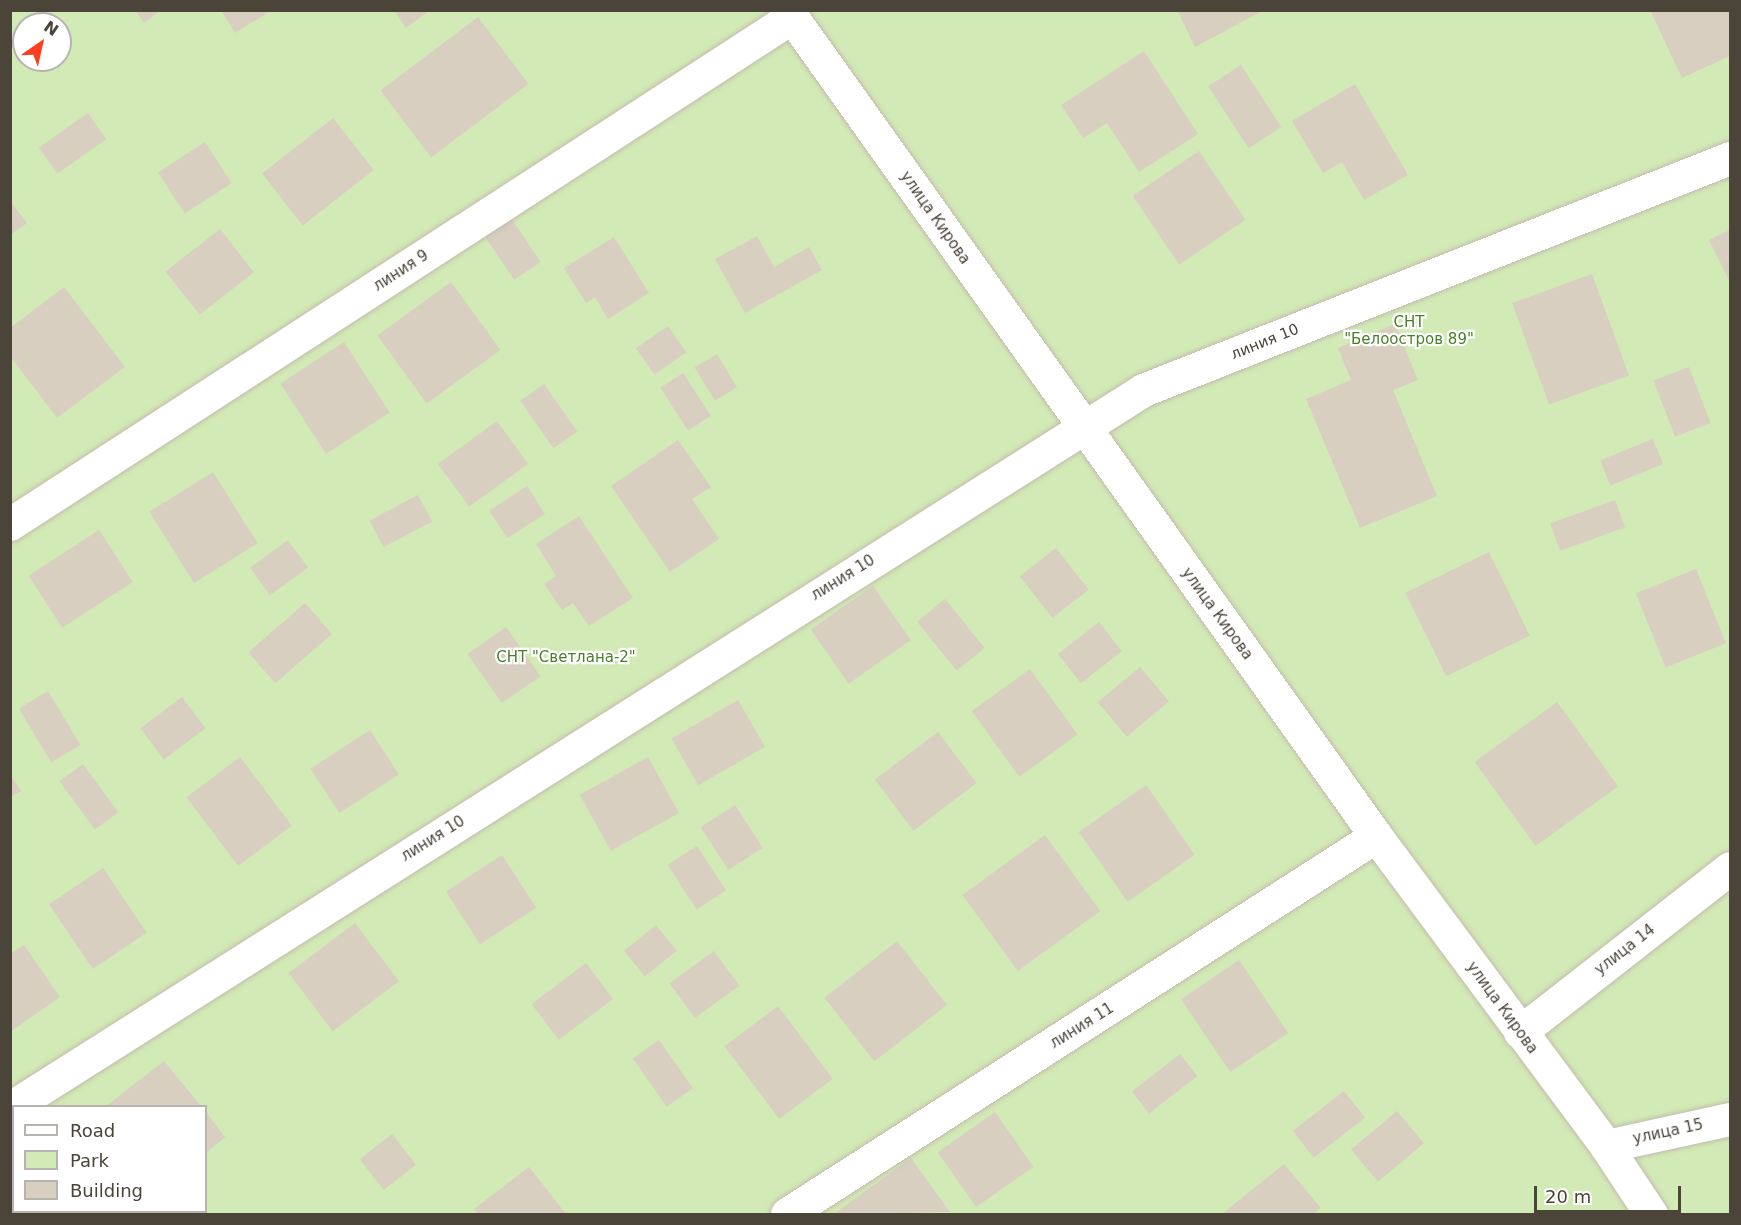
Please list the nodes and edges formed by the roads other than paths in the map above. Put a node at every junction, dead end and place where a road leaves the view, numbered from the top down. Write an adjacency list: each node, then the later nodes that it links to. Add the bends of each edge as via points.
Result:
1 (790, 14): 3 (street, улица Кирова); 4 (street, линия 9)
2 (1731, 158): 3 (street, линия 10, via 1143,390)
3 (1083, 426): 5 (street, улица Кирова); 8 (street, линия 10)
4 (10, 524)
5 (1376, 836): 7 (street, улица Кирова); 11 (street, линия 11)
6 (1731, 868): 7 (street, улица 14)
7 (1520, 1032): 10 (street, улица Кирова)
8 (15, 1105)
9 (1731, 1119): 10 (street, улица 15)
10 (1606, 1146): 12 (street, улица Кирова)
11 (787, 1215)
12 (1651, 1215)

